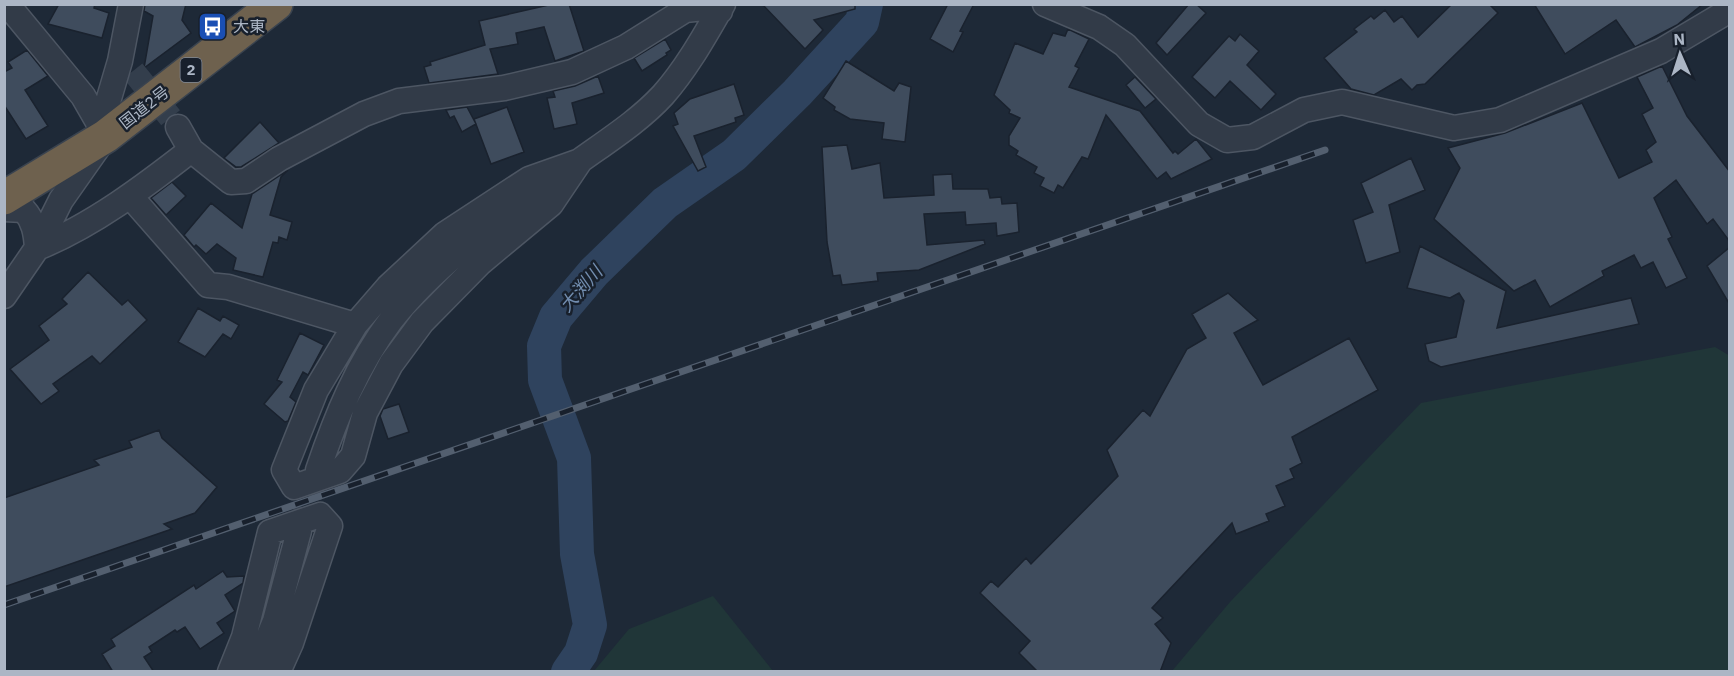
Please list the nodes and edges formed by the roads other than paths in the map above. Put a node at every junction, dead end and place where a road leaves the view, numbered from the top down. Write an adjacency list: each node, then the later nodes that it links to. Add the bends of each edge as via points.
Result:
1 (7, 4): 10 (street, via 83,96)
2 (131, 4): 10 (street, via 107,105)
3 (143, 4): 8 (street)
4 (276, 4): 10 (highway, 国道2号 / 2)
5 (1045, 4): 7 (street, via 1099,27 1125,45 1199,124 1227,140 1253,137 1304,110 1341,102 1454,128 1500,120 1661,51)
6 (721, 8): 11 (street, via 686,10 626,47 572,72 504,88 399,101 279,159 246,181 231,182); 12 (street, via 663,95)
7 (1730, 10)
8 (133, 71)
9 (178, 127): 11 (street)
10 (106, 136): 14 (highway, 国道2号 / 2); 16 (street, via 61,200)
11 (191, 150): 13 (street)
12 (580, 161): 18 (street, via 529,178 445,234 388,287); 18 (street, via 551,204 480,262 422,322 391,364 365,413 347,464 340,471 294,487 284,470 316,390); 19 (street, via 436,272 392,320 337,415)
13 (131, 196): 16 (street); 18 (street, via 208,285 228,287)
14 (4, 198)
15 (4, 209): 16 (street, via 24,210 36,234)
16 (37, 248): 17 (street)
17 (4, 296)
18 (355, 325)
19 (318, 470)
20 (299, 531): 22 (street, via 275,621)
21 (230, 672): 23 (street, via 244,637 270,532 320,515 330,526)
22 (254, 672)
23 (278, 672)

